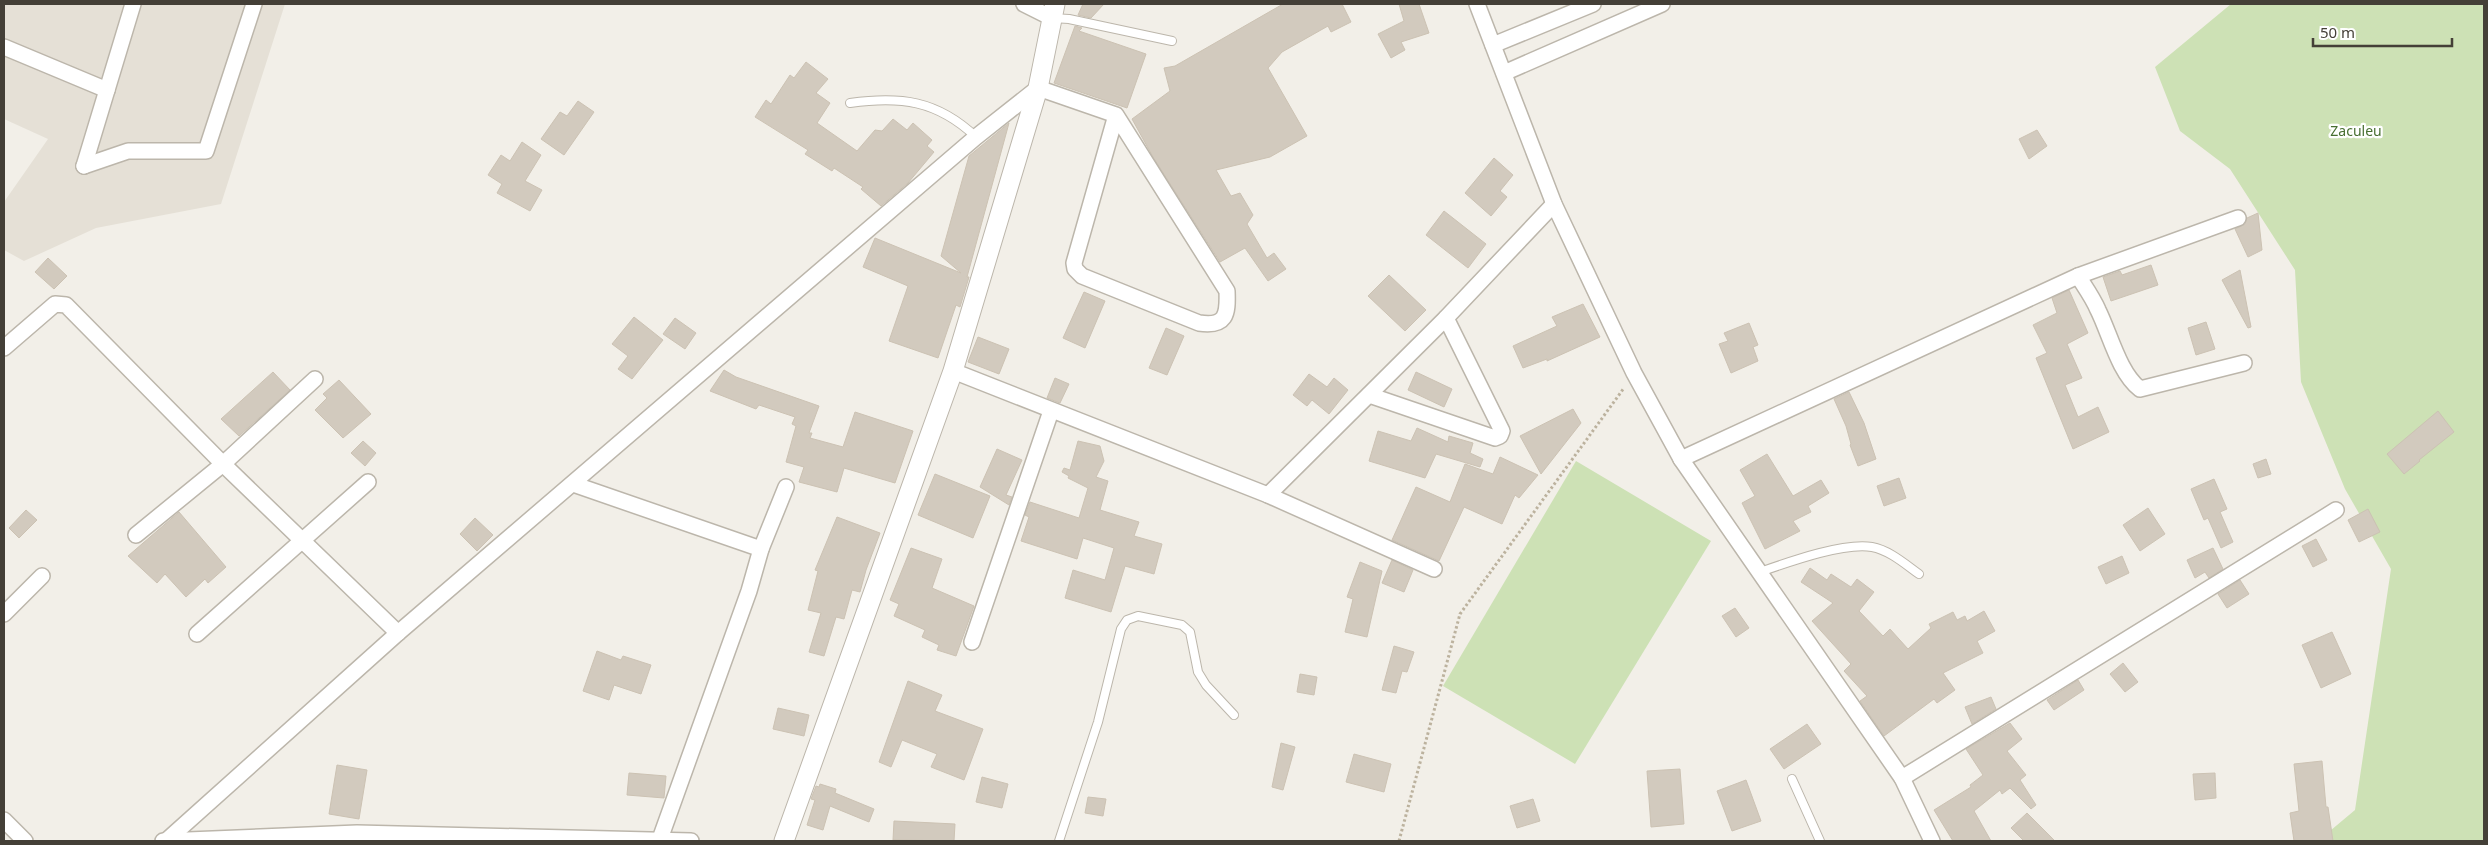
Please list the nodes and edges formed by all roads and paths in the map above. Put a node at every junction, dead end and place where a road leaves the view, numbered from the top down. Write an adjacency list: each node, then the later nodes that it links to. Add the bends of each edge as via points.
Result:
1 (134, 4): 13 (street)
2 (254, 4): 13 (street, via 206,151 128,151 84,166)
3 (1024, 4): 7 (street)
4 (1477, 4): 9 (street)
5 (1593, 4): 9 (street)
6 (1662, 4): 11 (street)
7 (1054, 11): 8 (lane, via 1069,19); 12 (street)
8 (1172, 42)
9 (1493, 45): 11 (street)
10 (4, 47): 13 (street)
11 (1504, 73): 17 (street)
12 (1038, 88): 15 (street); 16 (street); 23 (street)
13 (107, 90)
14 (850, 103): 16 (lane, via 884,98 932,107 959,121)
15 (1116, 115): 15 (street, via 1227,291 1228,310 1221,322 1199,324 1082,276 1076,269 1074,264)
16 (976, 137): 31 (street)
17 (1554, 204): 20 (street); 24 (street)
18 (2238, 218): 19 (street)
19 (2078, 276): 22 (street, via 2098,309 2133,384 2140,389); 28 (street)
20 (1446, 318): 26 (street); 26 (street, via 1502,432 1500,436 1495,438 1456,426)
21 (4, 348): 29 (street, via 55,304 66,305)
22 (2244, 363)
23 (953, 370): 27 (street); 54 (street)
24 (1634, 373): 28 (street); 56 (path, via 1460,614)
25 (315, 379): 29 (street)
26 (1369, 395): 33 (street)
27 (1051, 411): 33 (street); 45 (street)
28 (1681, 460): 39 (street)
29 (223, 464): 35 (street); 36 (street)
30 (368, 482): 36 (street)
31 (573, 484): 37 (street); 43 (street)
32 (786, 487): 37 (street)
33 (1268, 495): 38 (street)
34 (2336, 510): 47 (street)
35 (136, 535)
36 (302, 539): 43 (street); 44 (street)
37 (761, 549): 50 (street)
38 (1434, 569)
39 (1758, 573): 40 (lane, via 1843,548 1872,547 1890,554); 47 (street)
40 (1919, 574)
41 (42, 576): 42 (street)
42 (4, 614)
43 (398, 633): 52 (street)
44 (197, 634)
45 (972, 642)
46 (1234, 715): 55 (lane, via 1198,672 1190,632 1182,625 1138,616 1127,620 1121,629 1098,722)
47 (1902, 778): 58 (street)
48 (1792, 779): 57 (lane)
49 (4, 820): 51 (street)
50 (660, 839): 52 (street, via 357,833); 53 (street)
51 (25, 841)
52 (164, 841)
53 (691, 841)
54 (784, 841)
55 (1060, 841)
56 (1399, 841)
57 (1820, 841)
58 (1932, 841)

